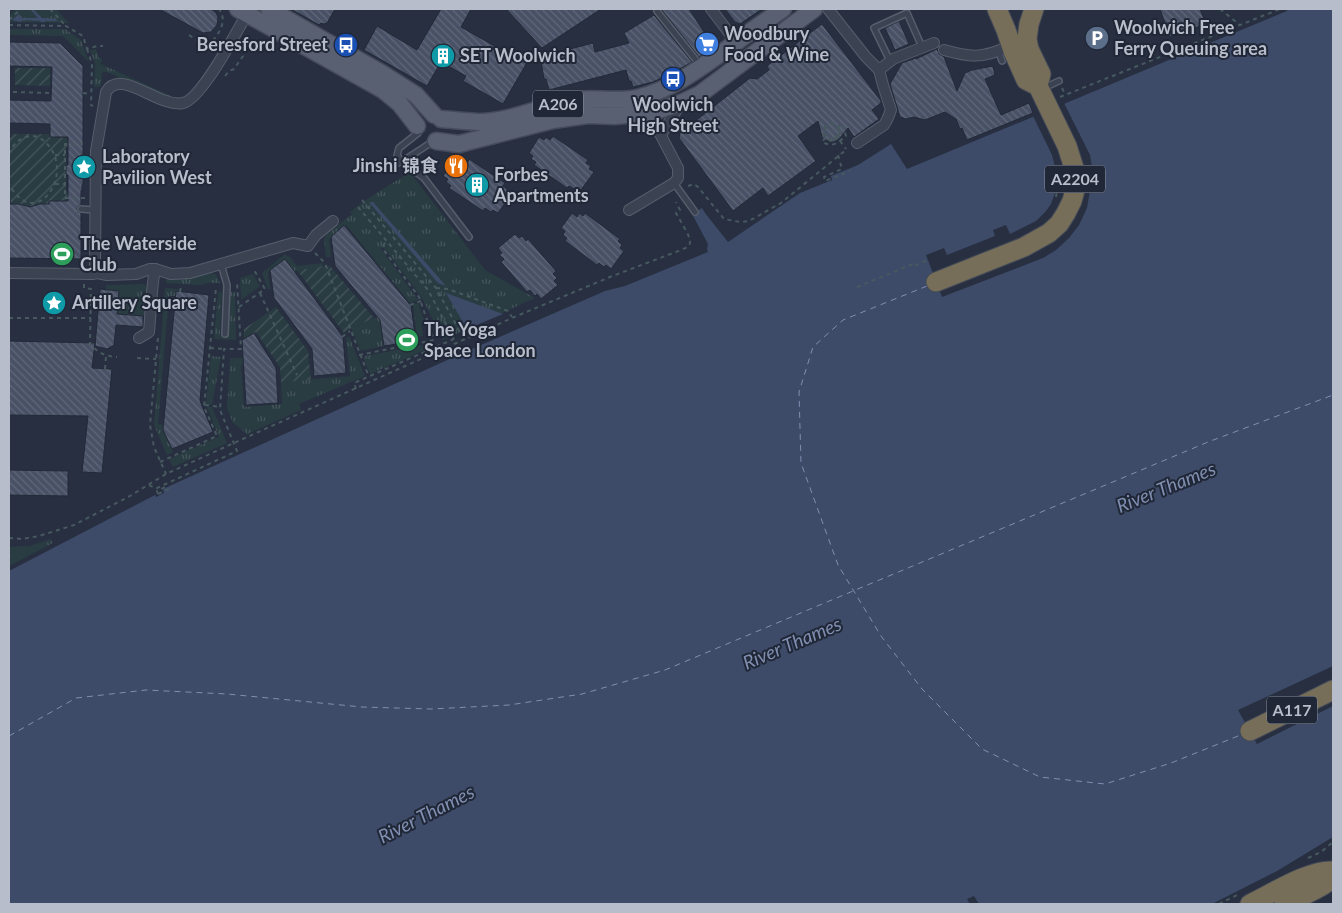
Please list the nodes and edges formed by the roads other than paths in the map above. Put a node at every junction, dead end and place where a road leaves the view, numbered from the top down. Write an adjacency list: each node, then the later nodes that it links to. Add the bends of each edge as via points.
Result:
1 (269, 9): 21 (main road, via 416,95)
2 (711, 9): 10 (street)
3 (782, 9): 10 (main road, A206)
4 (814, 9): 19 (main road, A206, via 700,94)
5 (828, 9): 16 (street)
6 (997, 9): 9 (highway, A2204)
7 (245, 10): 23 (main road, via 383,90 400,104); 29 (street, via 203,85 183,103 166,102 121,83 109,88 102,107 96,151)
8 (657, 11): 15 (lane)
9 (1015, 36): 13 (street, via 976,56); 18 (highway, A2204, via 1026,80); 18 (highway, A2204, via 1027,39 1041,74)
10 (736, 42): 15 (main road, A206)
11 (934, 43): 12 (street)
12 (922, 47): 14 (street); 14 (lane, via 908,13 874,28)
13 (944, 50)
14 (890, 61): 16 (street)
15 (702, 67): 21 (main road, A206, via 660,91 636,98 570,101 482,122)
16 (879, 70): 24 (street, via 891,110 884,125)
17 (1059, 81): 18 (lane)
18 (1039, 88): 38 (highway, A2204, via 1054,103 1074,168 1075,190 1066,213 1049,233 1024,247)
19 (681, 103): 20 (main road, A206); 22 (street)
20 (649, 113): 22 (street); 23 (main road, A206, via 553,120 458,144)
21 (438, 117): 23 (main road, via 430,114 421,118); 23 (main road, via 444,127 440,139)
22 (661, 135): 27 (street, via 678,168 678,178)
23 (426, 136): 25 (lane); 25 (lane, via 399,148 397,155)
24 (857, 142)
25 (401, 161): 26 (lane, via 390,167); 33 (lane, via 424,178)
26 (381, 166)
27 (674, 183): 30 (street); 31 (lane)
28 (81, 209): 29 (lane)
29 (95, 210): 37 (street, via 95,269)
30 (629, 210)
31 (695, 212)
32 (333, 221): 34 (street, via 308,246 293,243)
33 (469, 237)
34 (221, 264): 35 (street, via 179,274); 39 (lane, via 226,285)
35 (155, 269): 37 (street, via 136,274); 40 (street, via 149,332)
36 (9, 273): 37 (street)
37 (98, 273)
38 (936, 282)
39 (224, 334)
40 (139, 338)
41 (1333, 690): 42 (highway, A117)
42 (1250, 730)
43 (1333, 871): 45 (highway, via 1319,872)
44 (1333, 878): 46 (highway, via 1320,888)
45 (1250, 904)
46 (1284, 904)

